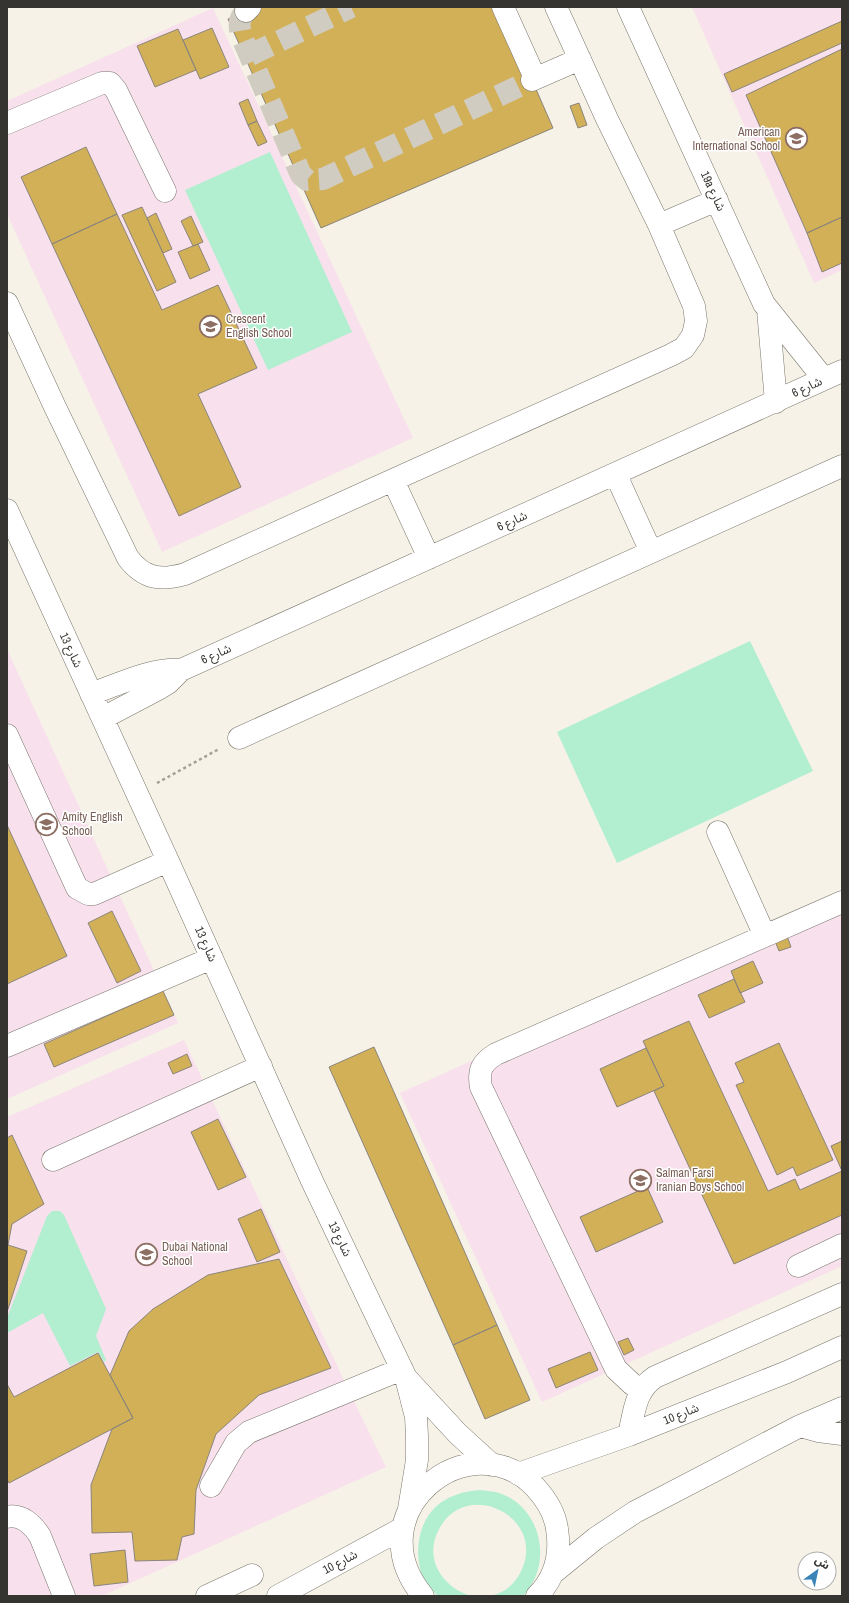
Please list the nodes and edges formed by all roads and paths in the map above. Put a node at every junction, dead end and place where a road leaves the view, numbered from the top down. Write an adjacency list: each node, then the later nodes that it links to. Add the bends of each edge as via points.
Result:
1 (504, 7): 4 (street, via 534,79)
2 (556, 7): 4 (street)
3 (628, 7): 7 (street, 19a شارع)
4 (580, 59): 8 (street)
5 (7, 124): 6 (street, via 102,83 110,83 116,90)
6 (165, 191)
7 (718, 200): 8 (street); 10 (street, 19a شارع)
8 (659, 225): 15 (street, via 694,306 696,321 693,335 684,348)
9 (7, 303): 15 (street, via 128,558 143,573 164,579 186,574)
10 (768, 310): 11 (street, 19a شارع); 12 (street, 19a شارع)
11 (833, 375): 12 (street, شارع 6)
12 (776, 402): 14 (street, شارع 6)
13 (842, 466): 17 (street)
14 (616, 474): 17 (street); 18 (street, شارع 6)
15 (393, 480): 18 (street)
16 (7, 510): 20 (street, شارع 13)
17 (651, 552): 23 (street)
18 (429, 558): 19 (street, شارع 6)
19 (181, 670): 20 (street, شارع 6, via 151,673); 21 (street, شارع 6, via 160,688)
20 (91, 694): 21 (street, شارع 13)
21 (103, 718): 24 (street, شارع 13)
22 (7, 735): 26 (street, via 77,888 94,894)
23 (239, 738): 24 (path)
24 (137, 793): 26 (street, شارع 13)
25 (718, 832): 28 (street)
26 (168, 861): 29 (street, شارع 13)
27 (842, 902): 28 (street)
28 (766, 936): 38 (street, via 496,1054 487,1059 479,1077 481,1087 616,1369 632,1384)
29 (212, 958): 30 (street); 31 (street, شارع 13)
30 (7, 1046)
31 (261, 1066): 32 (street); 37 (street, شارع 13, via 313,1183)
32 (53, 1160)
33 (842, 1245): 34 (street)
34 (798, 1266)
35 (842, 1294): 38 (street, via 655,1377)
36 (842, 1347): 42 (street, شارع 10, via 787,1372)
37 (404, 1373): 43 (street, شارع 13, via 452,1428); 45 (street, via 249,1432 236,1443); 47 (street, شارع 13, via 416,1417 418,1436 417,1460)
38 (642, 1389): 42 (street)
39 (842, 1408): 40 (street)
40 (800, 1426): 41 (street); 49 (street, via 635,1512 596,1538)
41 (842, 1434)
42 (629, 1435): 44 (street, شارع 10)
43 (492, 1465): 44 (street); 47 (street, via 452,1469 434,1479 419,1492)
44 (518, 1474): 49 (street, via 543,1496 556,1525 559,1542 557,1558)
45 (211, 1486)
46 (7, 1517): 50 (street, via 20,1518 35,1528)
47 (406, 1519): 52 (street, شارع 10); 53 (street, شارع 13, via 401,1548 405,1567 413,1584)
48 (252, 1575): 51 (street)
49 (545, 1589)
50 (64, 1596)
51 (207, 1596)
52 (278, 1596)
53 (423, 1596)

